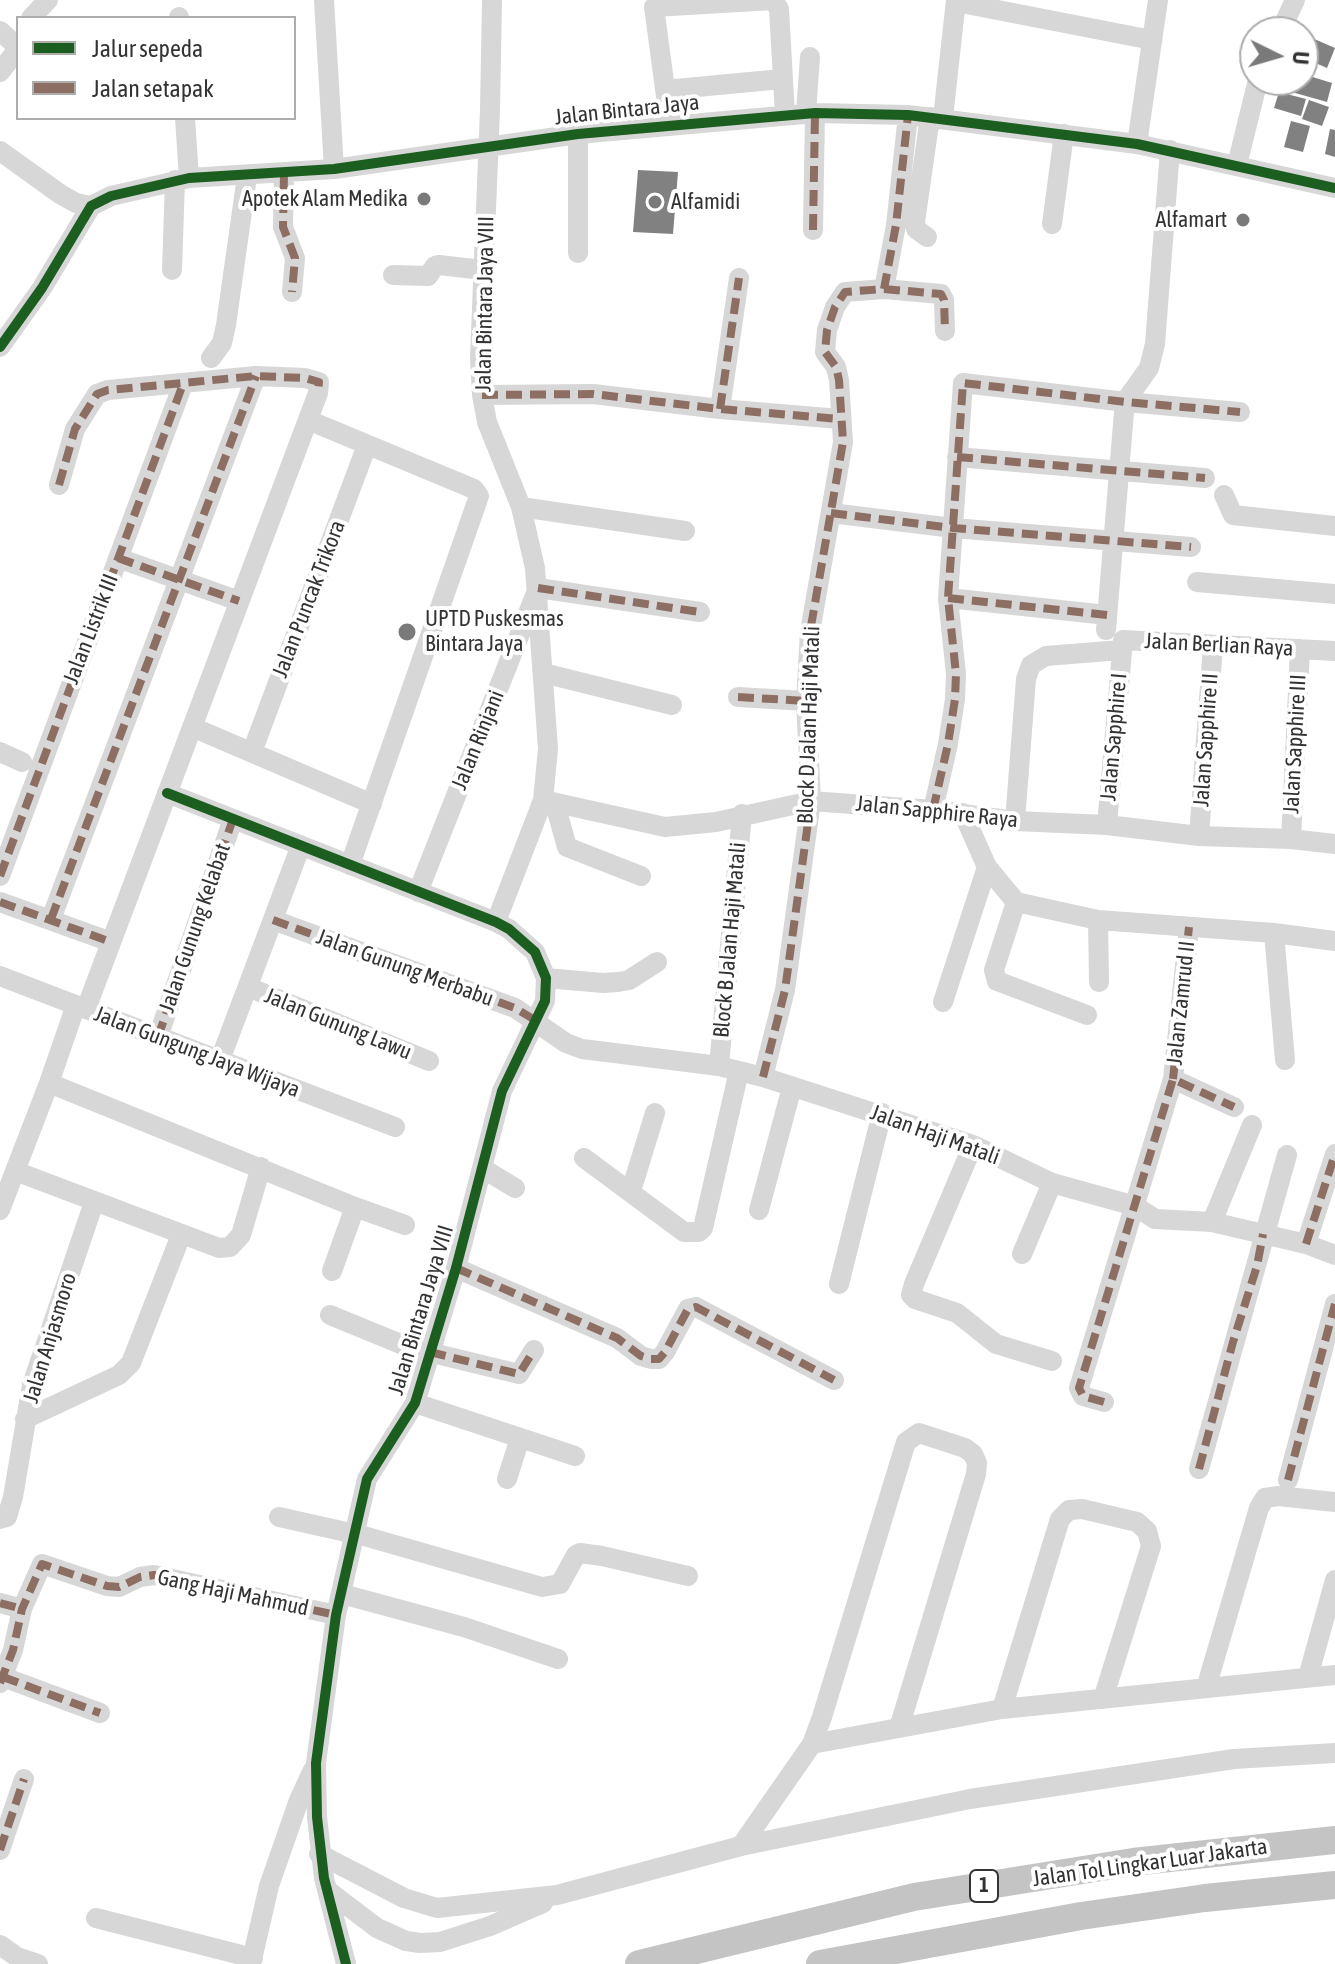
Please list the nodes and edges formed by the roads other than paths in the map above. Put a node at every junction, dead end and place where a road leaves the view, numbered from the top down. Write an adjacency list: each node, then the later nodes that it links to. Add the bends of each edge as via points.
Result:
1 (48, 0): 7 (street)
2 (324, 0): 28 (street)
3 (492, 0): 24 (street, Jalan Bintara Jaya VIII)
4 (1158, 0): 9 (street)
5 (956, 1): 9 (street); 18 (street)
6 (645, 4): 12 (street, via 773,0 779,9); 13 (street)
7 (33, 16)
8 (13, 40): 11 (street)
9 (1152, 40): 23 (street)
10 (810, 57): 15 (street)
11 (0, 72)
12 (782, 79): 13 (street); 16 (street)
13 (665, 90): 20 (street)
14 (1254, 96): 27 (street)
15 (810, 113): 16 (street, Jalan Bintara Jaya); 17 (street, Jalan Bintara Jaya); 35 (street)
16 (785, 115): 20 (street, Jalan Bintara Jaya)
17 (908, 115): 18 (street, Jalan Bintara Jaya); 42 (street)
18 (936, 118): 22 (street, Jalan Bintara Jaya); 36 (street, via 915,222)
19 (185, 120): 31 (street)
20 (670, 126): 21 (street, Jalan Bintara Jaya)
21 (578, 134): 24 (street, Jalan Bintara Jaya); 37 (street)
22 (1064, 134): 23 (street, Jalan Bintara Jaya); 34 (street)
23 (1137, 144): 25 (street, Jalan Bintara Jaya)
24 (489, 145): 28 (street, Jalan Bintara Jaya); 39 (street, Jalan Bintara Jaya VIII)
25 (1170, 150): 27 (street, Jalan Bintara Jaya); 50 (street, via 1155,344 1149,368)
26 (0, 151): 33 (street, via 60,194)
27 (1237, 165): 32 (street, Jalan Bintara Jaya)
28 (334, 169): 29 (street, Jalan Bintara Jaya)
29 (284, 173): 30 (street, Jalan Bintara Jaya); 43 (street, via 283,227 295,258)
30 (247, 176): 31 (street, Jalan Bintara Jaya); 46 (street, via 226,325)
31 (182, 179): 33 (street, Jalan Bintara Jaya); 38 (street)
32 (1335, 188)
33 (91, 206): 45 (street)
34 (1052, 224)
35 (813, 230)
36 (927, 237)
37 (578, 253)
38 (172, 270)
39 (483, 270): 40 (street, via 439,265 428,276); 49 (street, Jalan Bintara Jaya VIII)
40 (393, 275)
41 (739, 278): 51 (street)
42 (884, 289): 44 (street, via 941,294); 53 (street, Block D Jalan Haji Matali, via 845,292 827,330 825,352 839,380)
43 (292, 292)
44 (945, 331)
45 (0, 347)
46 (211, 358)
47 (256, 376): 48 (street); 54 (street, via 319,382); 71 (street)
48 (183, 384): 60 (street, via 97,394 75,429); 70 (street, Jalan Listrik III)
49 (482, 395): 51 (street, via 593,394); 58 (street, Jalan Bintara Jaya VIII)
50 (1126, 402): 52 (street); 56 (street, via 963,383); 57 (street)
51 (720, 409): 53 (street)
52 (1240, 412)
53 (840, 419): 64 (street, Block D Jalan Haji Matali, via 843,442)
54 (308, 420): 55 (street); 76 (street)
55 (367, 445): 61 (street); 88 (street, Jalan Puncak Trikora)
56 (957, 457): 57 (street); 66 (street)
57 (1119, 469): 59 (street); 68 (street)
58 (507, 477): 61 (street); 63 (street, Jalan Bintara Jaya VIII)
59 (1205, 478)
60 (59, 485)
61 (477, 492): 93 (street, via 479,500)
62 (1224, 495): 65 (street, via 1233,515)
63 (521, 507): 67 (street); 73 (street, Jalan Bintara Jaya VIII)
64 (831, 513): 66 (street); 84 (street, Block D Jalan Haji Matali, via 814,601)
65 (1335, 526)
66 (953, 528): 68 (street); 75 (street)
67 (685, 531)
68 (1114, 540): 69 (street); 75 (street, via 1106,622)
69 (1191, 547)
70 (118, 558): 71 (street); 106 (street, Jalan Listrik III)
71 (178, 582): 76 (street); 111 (street)
72 (1197, 582): 74 (street)
73 (538, 588): 77 (street); 82 (street, Jalan Bintara Jaya VIII); 108 (street, Jalan Rinjani)
74 (1335, 594)
75 (948, 598): 94 (street, via 955,699)
76 (239, 601): 86 (street)
77 (700, 612)
78 (1213, 645): 79 (street, Jalan Berlian Raya); 80 (street, Jalan Berlian Raya, via 1123,640); 100 (street, Jalan Sapphire II)
79 (1300, 649): 81 (street, Jalan Berlian Raya); 101 (street, Jalan Sapphire III)
80 (1121, 650): 98 (street, Jalan Berlian Raya, via 1046,656 1031,665); 99 (street, Jalan Sapphire I)
81 (1335, 651)
82 (543, 673): 85 (street); 92 (street, Jalan Bintara Jaya VIII)
83 (738, 697): 84 (street)
84 (806, 701): 91 (street, Block D Jalan Haji Matali)
85 (672, 705)
86 (192, 727): 88 (street); 90 (street)
87 (0, 752): 89 (street)
88 (252, 752): 93 (street)
89 (22, 762)
90 (167, 793): 97 (street); 118 (street)
91 (811, 801): 94 (street, Jalan Sapphire Raya); 96 (street, Jalan Sapphire Raya); 133 (street, Block D Jalan Haji Matali, via 785,990)
92 (549, 802): 96 (street, Jalan Sapphire Raya, via 665,827); 107 (street, via 567,847); 114 (street, Jalan Bintara Jaya VIII)
93 (372, 804): 104 (street)
94 (933, 810): 95 (street, Jalan Sapphire Raya)
95 (963, 813): 98 (street, Jalan Sapphire Raya); 105 (street)
96 (742, 814): 132 (street, Block B Jalan Haji Matali)
97 (233, 819): 103 (street); 128 (street, Jalan Gunung Kelabat)
98 (1015, 821): 99 (street, Jalan Sapphire Raya)
99 (1107, 825): 100 (street, Jalan Sapphire Raya)
100 (1199, 836): 101 (street, Jalan Sapphire Raya)
101 (1291, 839): 102 (street, Jalan Sapphire Raya)
102 (1335, 844)
103 (301, 845): 104 (street); 112 (street)
104 (350, 865): 108 (street)
105 (987, 867): 110 (street); 124 (street)
106 (0, 876)
107 (641, 876)
108 (418, 892): 114 (street)
109 (0, 902): 111 (street)
110 (1016, 902): 113 (street); 126 (street, via 994,970 997,981)
111 (51, 919): 118 (street)
112 (273, 920): 123 (street); 127 (street, Jalan Gunung Merbabu, via 515,1008)
113 (1098, 920): 115 (street); 122 (street)
114 (496, 922): 121 (street, via 535,952)
115 (1189, 927): 116 (street); 134 (street, Jalan Zamrud II)
116 (1274, 933): 117 (street); 130 (street)
117 (1335, 941)
118 (111, 942): 125 (street)
119 (657, 962): 121 (street, via 618,982)
120 (0, 976): 125 (street, Jalan Gungung Jaya Wijaya)
121 (546, 978): 127 (street, Jalan Bintara Jaya VIII, via 545,1001)
122 (1099, 982)
123 (248, 987): 129 (street); 131 (street, Jalan Gunung Lawu)
124 (943, 1002)
125 (81, 1007): 128 (street, Jalan Gungung Jaya Wijaya); 135 (street)
126 (1087, 1015)
127 (535, 1020): 132 (street, Jalan Haji Matali, via 582,1049); 147 (street, Jalan Bintara Jaya VIII, via 502,1091)
128 (158, 1037): 129 (street, Jalan Gungung Jaya Wijaya)
129 (220, 1060): 141 (street, Jalan Gungung Jaya Wijaya)
130 (1285, 1060)
131 (429, 1061)
132 (729, 1069): 133 (street, Jalan Haji Matali); 151 (street, Block B Jalan Haji Matali, via 703,1228 695,1234 684,1232)
133 (763, 1077): 136 (street, Jalan Haji Matali)
134 (1173, 1079): 137 (street); 153 (street, Jalan Zamrud II)
135 (49, 1083): 146 (street); 148 (street)
136 (792, 1087): 139 (street, Jalan Haji Matali); 156 (street)
137 (1234, 1107)
138 (655, 1113): 151 (street)
139 (882, 1113): 142 (street, Jalan Haji Matali); 166 (street)
140 (1252, 1125): 157 (street)
141 (395, 1127)
142 (973, 1145): 149 (street, Jalan Haji Matali); 171 (street, via 911,1295 957,1313 996,1344)
143 (1335, 1154): 161 (street)
144 (1287, 1155): 159 (street)
145 (584, 1158): 151 (street)
146 (261, 1167): 154 (street); 160 (street, via 241,1235 230,1247)
147 (482, 1168): 150 (street); 164 (street, Jalan Bintara Jaya VIII)
148 (15, 1171): 152 (street); 155 (street)
149 (1052, 1183): 153 (street, Jalan Haji Matali); 162 (street)
150 (515, 1188)
151 (631, 1191)
152 (94, 1202): 160 (street); 175 (street, Jalan Anjasmoro)
153 (1135, 1206): 157 (street, Jalan Haji Matali, via 1155,1219); 173 (street, Jalan Zamrud II, via 1079,1388 1083,1396)
154 (355, 1207): 158 (street); 165 (street)
155 (0, 1210)
156 (759, 1210)
157 (1212, 1222): 159 (street, Jalan Haji Matali)
158 (405, 1225)
159 (1263, 1234): 161 (street, Jalan Haji Matali); 178 (street)
160 (181, 1235): 175 (street, via 131,1363 119,1375)
161 (1306, 1244): 163 (street, Jalan Haji Matali)
162 (1022, 1254)
163 (1335, 1255)
164 (456, 1268): 170 (street, Jalan Bintara Jaya VIII); 172 (street, via 617,1338 651,1359 659,1359 688,1309 696,1307)
165 (332, 1271)
166 (839, 1284)
167 (1335, 1304): 180 (street)
168 (330, 1315): 170 (street)
169 (534, 1350): 170 (street, via 519,1374)
170 (430, 1352): 174 (street, Jalan Bintara Jaya VIII)
171 (1052, 1361)
172 (834, 1380)
173 (1104, 1402)
174 (415, 1403): 176 (street); 184 (street, Jalan Bintara Jaya VIII, via 367,1479)
175 (25, 1419): 183 (street, Jalan Anjasmoro, via 13,1497 7,1517)
176 (520, 1438): 177 (street); 179 (street)
177 (575, 1456)
178 (1199, 1469)
179 (507, 1479)
180 (1288, 1480)
181 (1335, 1502): 195 (street, via 1265,1498)
182 (279, 1517): 184 (street)
183 (0, 1519)
184 (356, 1534): 185 (street, via 542,1587 560,1584 580,1553); 187 (street, Jalan Bintara Jaya VIII)
185 (688, 1576)
186 (1335, 1580): 193 (street)
187 (342, 1594): 190 (street, Jalan Bintara Jaya VIII); 191 (street)
188 (0, 1603): 189 (street)
189 (22, 1609): 190 (street, Gang Haji Mahmud, via 42,1564 107,1586 154,1575); 194 (street)
190 (336, 1615): 202 (street, Jalan Bintara Jaya VIII)
191 (558, 1659)
192 (1335, 1675): 193 (street)
193 (1308, 1677): 195 (street)
194 (1, 1680): 198 (street)
195 (1206, 1688): 196 (street)
196 (1103, 1699): 197 (street); 197 (street, via 1151,1546 1147,1531 1137,1522 1069,1510 1060,1519)
197 (1002, 1709): 199 (street)
198 (100, 1713)
199 (899, 1728): 200 (street); 200 (street, via 977,1463 965,1448 919,1433 906,1442)
200 (812, 1744): 205 (street)
201 (1335, 1753): 205 (street, via 1234,1759 970,1799)
202 (316, 1763): 207 (street, Jalan Bintara Jaya VIII); 215 (street, via 269,1886)
203 (24, 1779): 206 (street)
204 (1335, 1840): 218 (highway, Jalan Tol Lingkar Luar Jakarta / 1, via 1133,1862 914,1897)
205 (741, 1846): 210 (street)
206 (0, 1850)
207 (319, 1854): 209 (street, Jalan Bintara Jaya VIII); 211 (street, via 422,1905)
208 (1335, 1885): 219 (highway, Jalan Tol Lingkar Luar Jakarta / 1, via 1081,1916)
209 (327, 1890): 213 (street, via 377,1928 406,1941 440,1942); 217 (street, Jalan Bintara Jaya VIII)
210 (557, 1895): 211 (street); 213 (street)
211 (485, 1905): 213 (street)
212 (96, 1918): 215 (street)
213 (490, 1926)
214 (0, 1945): 216 (street)
215 (252, 1961)
216 (38, 1964)
217 (346, 1964)
218 (639, 1964)
219 (820, 1964)

